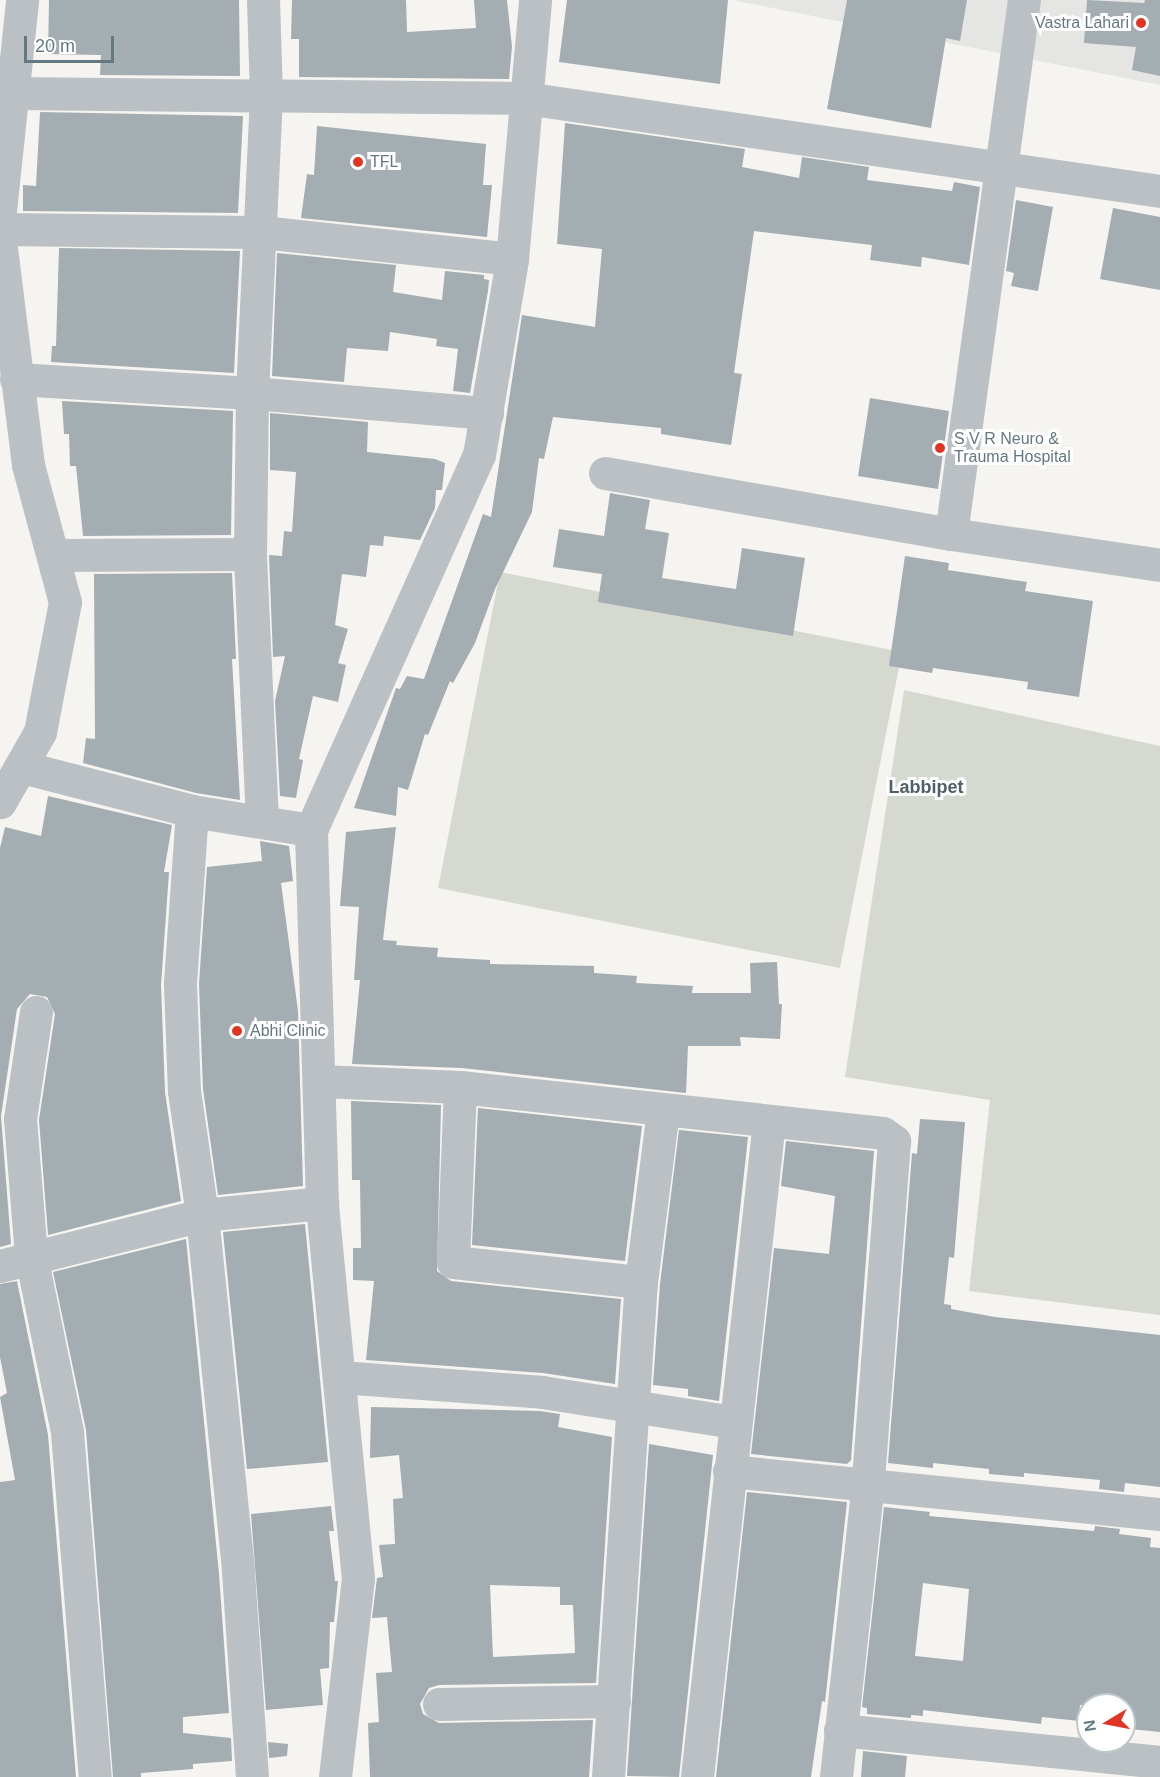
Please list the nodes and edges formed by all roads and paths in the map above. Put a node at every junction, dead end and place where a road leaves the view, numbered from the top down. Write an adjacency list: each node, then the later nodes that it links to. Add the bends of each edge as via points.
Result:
1 (22, 0): 5 (street)
2 (263, 0): 6 (street)
3 (535, 0): 7 (street)
4 (1024, 0): 8 (street)
5 (11, 93): 6 (street); 10 (street)
6 (266, 96): 7 (street); 12 (street)
7 (525, 98): 8 (street); 14 (street)
8 (1001, 165): 9 (street); 20 (street)
9 (1160, 191)
10 (1, 194)
11 (0, 229): 12 (street)
12 (261, 232): 14 (street); 16 (street)
13 (0, 240): 15 (street)
14 (512, 259): 17 (street)
15 (16, 379): 16 (street); 18 (street)
16 (252, 393): 17 (street); 21 (street)
17 (487, 413): 28 (street, via 479,455)
18 (14, 462): 22 (street)
19 (605, 473): 20 (street)
20 (951, 534): 23 (street)
21 (250, 554): 22 (street); 27 (street)
22 (54, 555): 24 (street, via 65,602 40,732)
23 (1160, 565)
24 (22, 767): 25 (street); 26 (street)
25 (0, 802)
26 (192, 811): 27 (street); 35 (street, via 180,984 184,1091)
27 (261, 821): 28 (street)
28 (311, 830): 30 (street)
29 (36, 1012): 36 (street, via 20,1119)
30 (321, 1081): 31 (street); 34 (street)
31 (460, 1087): 32 (street); 38 (street, via 453,1262)
32 (663, 1110): 33 (street); 38 (street)
33 (770, 1121): 41 (street); 43 (street, via 883,1133 894,1141)
34 (322, 1203): 35 (street); 39 (street)
35 (202, 1215): 36 (street); 50 (street, via 238,1572)
36 (31, 1256): 37 (street); 49 (street, via 67,1432)
37 (0, 1266)
38 (641, 1282): 40 (street)
39 (340, 1377): 40 (street, via 542,1392); 51 (street, via 358,1579)
40 (632, 1406): 41 (street); 45 (street)
41 (734, 1422): 42 (street)
42 (729, 1470): 43 (street); 53 (street)
43 (868, 1482): 44 (street); 47 (street)
44 (1160, 1514)
45 (614, 1701): 46 (street); 52 (street)
46 (439, 1704)
47 (840, 1730): 48 (street); 54 (street)
48 (1160, 1762)
49 (95, 1777)
50 (252, 1777)
51 (335, 1777)
52 (608, 1777)
53 (697, 1777)
54 (836, 1777)

